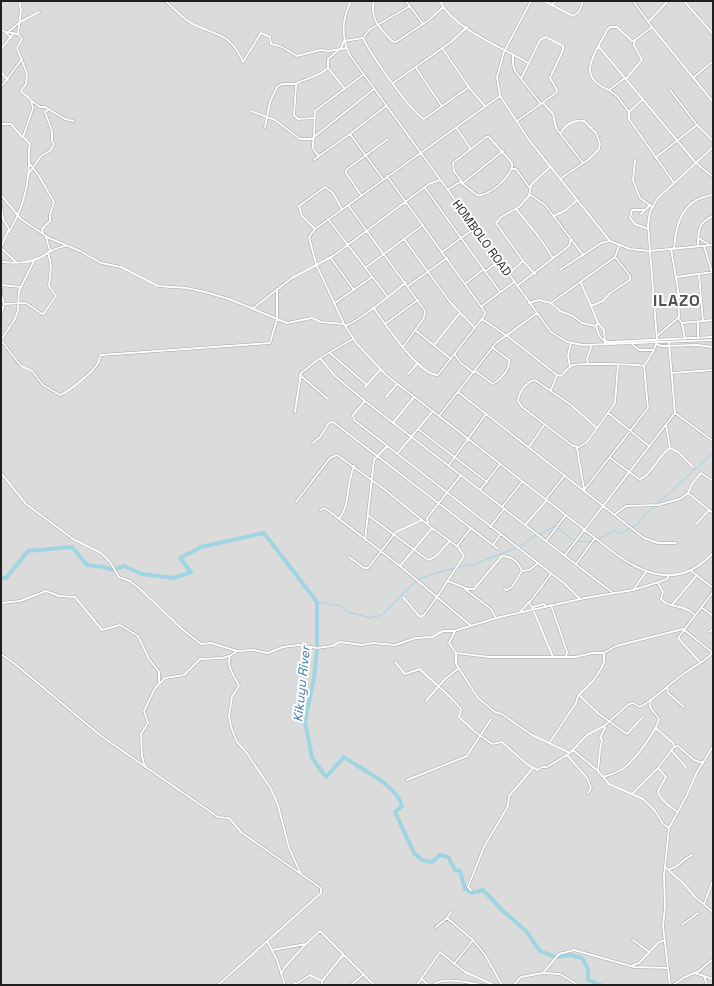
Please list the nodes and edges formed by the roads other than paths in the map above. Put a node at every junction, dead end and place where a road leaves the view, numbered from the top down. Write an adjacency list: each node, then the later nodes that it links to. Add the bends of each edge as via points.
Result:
1 (19, 1): 18 (street)
2 (165, 1): 38 (street, via 189,22 226,37 242,62 261,33 270,37 271,44 297,56 320,50)
3 (351, 1): 33 (street, HOMBOLO ROAD, via 344,16)
4 (374, 1): 20 (street, via 373,12)
5 (406, 1): 15 (street)
6 (440, 1): 16 (street)
7 (531, 1): 39 (street)
8 (544, 1): 14 (street)
9 (556, 1): 14 (street)
10 (583, 1): 14 (street, via 575,16)
11 (633, 1): 19 (street)
12 (668, 1): 19 (street)
13 (684, 1): 29 (street)
14 (552, 5)
15 (410, 6): 20 (street); 21 (street)
16 (443, 7): 21 (street); 22 (street)
17 (39, 12): 18 (street)
18 (20, 22): 25 (street); 28 (street)
19 (648, 22): 23 (street)
20 (377, 24): 21 (street, via 392,41 396,42); 31 (street, via 367,31)
21 (423, 24)
22 (467, 27): 36 (street); 39 (street)
23 (652, 27): 32 (street); 49 (street)
24 (1, 29): 25 (street)
25 (6, 32): 26 (street); 27 (street); 30 (street)
26 (1, 33)
27 (14, 33): 28 (street); 30 (street)
28 (18, 34): 41 (street, via 22,39 17,47)
29 (713, 34)
30 (11, 38): 37 (street)
31 (363, 38): 33 (street); 52 (street)
32 (635, 40): 34 (street, via 632,41 621,29 614,26 607,30); 50 (street, via 634,45 642,60)
33 (344, 41): 35 (street, HOMBOLO ROAD); 38 (street)
34 (599, 46): 50 (street); 58 (street, via 589,72 600,86)
35 (347, 48): 38 (street); 47 (street, HOMBOLO ROAD)
36 (442, 48): 45 (street); 54 (street)
37 (1, 49)
38 (338, 50): 44 (street, via 328,59)
39 (504, 52): 40 (street); 60 (street, via 498,70)
40 (513, 56): 43 (street); 48 (street, via 514,67)
41 (22, 59): 51 (street); 62 (street, via 27,78 21,91)
42 (713, 61): 49 (street)
43 (528, 63): 48 (street); 64 (street, via 544,37 562,46 563,50 550,78 557,90)
44 (328, 68): 53 (street, via 324,73); 56 (street)
45 (416, 68): 52 (street); 65 (street)
46 (1, 72): 51 (street)
47 (363, 75): 56 (street); 57 (street, HOMBOLO ROAD)
48 (522, 77): 64 (street)
49 (693, 78): 63 (street)
50 (626, 79): 58 (street); 61 (street)
51 (8, 80): 55 (street)
52 (393, 83): 65 (street, via 422,118)
53 (296, 84): 71 (street, via 282,84 277,87); 72 (street, via 294,115 298,119)
54 (469, 87): 65 (street); 67 (street)
55 (1, 88)
56 (346, 89): 72 (street, via 318,107)
57 (374, 89): 66 (street, HOMBOLO ROAD); 81 (street)
58 (609, 90): 70 (street)
59 (670, 90): 76 (street)
60 (500, 96): 67 (street); 74 (street)
61 (643, 99): 70 (street); 84 (street)
62 (31, 100): 68 (street); 82 (street, via 33,110 28,118)
63 (713, 102)
64 (542, 103): 74 (street); 79 (street, via 553,114 554,125)
65 (441, 105)
66 (386, 106): 80 (street); 89 (street, HOMBOLO ROAD)
67 (485, 106): 78 (street)
68 (48, 110): 73 (street); 99 (street, via 45,112 54,144)
69 (251, 111): 71 (street)
70 (629, 112): 92 (street, via 630,122)
71 (267, 116): 77 (street); 81 (street, via 300,139)
72 (314, 118): 81 (street)
73 (73, 121)
74 (517, 121): 98 (street)
75 (1, 124): 82 (street, via 7,122 13,125)
76 (697, 125): 84 (street); 85 (street)
77 (265, 127)
78 (456, 127): 87 (street); 89 (street)
79 (561, 133): 96 (street); 96 (street, via 564,128 578,120 587,123 594,130 600,147)
80 (350, 134): 90 (street); 91 (street)
81 (314, 137): 91 (street, via 312,145)
82 (23, 138): 95 (street, via 30,143 27,154)
83 (388, 139): 90 (street)
84 (678, 141): 92 (street); 97 (street)
85 (713, 141)
86 (713, 147): 97 (street)
87 (470, 148): 88 (street, via 489,137); 107 (street, via 452,166)
88 (503, 151): 100 (street, via 510,160); 107 (street)
89 (420, 152): 102 (street); 106 (street, HOMBOLO ROAD)
90 (366, 154): 104 (street); 114 (street, via 346,171)
91 (319, 156): 93 (street)
92 (655, 158): 108 (street)
93 (314, 160)
94 (635, 160): 120 (street, via 633,179 640,198)
95 (29, 163): 99 (street); 101 (street)
96 (583, 163): 105 (street)
97 (696, 163): 103 (street); 108 (street)
98 (550, 167): 105 (street); 110 (street)
99 (33, 168): 101 (street); 135 (street, via 54,202 50,221 42,228)
100 (512, 169): 107 (street, via 483,196 474,194); 110 (street, via 516,169)
101 (28, 176): 125 (street)
102 (387, 176): 104 (street); 116 (street)
103 (713, 177)
104 (383, 178): 114 (street)
105 (560, 179): 117 (street)
106 (440, 180): 109 (street); 111 (street, HOMBOLO ROAD)
107 (463, 183): 111 (street, via 458,182)
108 (674, 183): 120 (street)
109 (425, 188): 116 (street); 136 (street)
110 (530, 188): 112 (street)
111 (447, 190): 130 (street, HOMBOLO ROAD)
112 (529, 194): 122 (street); 126 (street, via 543,203)
113 (1, 195): 125 (street)
114 (361, 195): 119 (street)
115 (713, 195): 149 (street, via 696,200 680,217)
116 (405, 201): 129 (street); 133 (street)
117 (576, 201): 126 (street); 140 (street)
118 (1, 205): 134 (street, via 2,219)
119 (348, 205): 121 (street); 133 (street)
120 (651, 206): 123 (street); 132 (street)
121 (342, 209): 128 (street); 131 (street, via 331,190 325,187 320,189 299,207 302,216)
122 (516, 209): 158 (street, via 540,237); 161 (street, via 496,223)
123 (645, 210): 124 (street); 132 (street, via 632,210 630,218 635,224)
124 (641, 214)
125 (18, 216): 134 (street); 135 (street)
126 (554, 216): 139 (street)
127 (713, 216): 137 (street, via 706,218 701,224)
128 (328, 219): 131 (street); 141 (street)
129 (423, 224): 138 (street); 152 (street)
130 (476, 228): 136 (street); 160 (street, HOMBOLO ROAD)
131 (314, 229): 164 (street, via 309,241)
132 (648, 229): 151 (street)
133 (367, 231): 141 (street); 153 (street)
134 (9, 232): 148 (street)
135 (44, 235): 144 (street); 150 (street)
136 (461, 237): 152 (street); 166 (street)
137 (698, 238): 142 (street); 146 (street)
138 (404, 239): 153 (street); 168 (street)
139 (571, 239): 154 (street); 158 (street, via 569,246)
140 (610, 241): 145 (street); 154 (street, via 601,243)
141 (348, 245): 156 (street); 165 (street)
142 (709, 245): 143 (street); 147 (street)
143 (713, 245)
144 (66, 246): 150 (street); 198 (street, via 101,263 121,267 160,287 191,288)
145 (619, 246): 151 (street); 155 (street)
146 (698, 246): 147 (street); 149 (street)
147 (704, 246): 169 (street)
148 (1, 248): 163 (street)
149 (672, 249): 151 (street); 174 (street)
150 (49, 251): 159 (street); 190 (street, via 49,286 55,298 43,314 27,304)
151 (650, 251): 216 (street)
152 (442, 252): 157 (street)
153 (385, 254): 165 (street); 175 (street)
154 (584, 256): 167 (street)
155 (616, 257): 178 (street); 196 (street, via 630,276 630,280 610,293 603,301)
156 (330, 258): 164 (street); 185 (street)
157 (447, 258): 168 (street); 177 (street)
158 (553, 258): 171 (street)
159 (35, 259): 163 (street); 182 (street)
160 (499, 261): 166 (street); 170 (street, HOMBOLO ROAD)
161 (523, 261): 170 (street); 171 (street)
162 (1, 262): 163 (street)
163 (16, 263)
164 (316, 264): 184 (street); 191 (street)
165 (366, 268): 173 (street)
166 (485, 270): 177 (street); 186 (street)
167 (560, 270)
168 (428, 272): 180 (street); 200 (street)
169 (713, 272): 172 (street)
170 (509, 274): 176 (street, HOMBOLO ROAD)
171 (535, 274): 181 (street)
172 (699, 274): 174 (street); 206 (street)
173 (372, 277): 185 (street); 188 (street)
174 (676, 277): 204 (street)
175 (406, 282): 180 (street); 188 (street)
176 (514, 282): 181 (street, HOMBOLO ROAD); 186 (street)
177 (466, 283): 195 (street)
178 (580, 283): 193 (street); 196 (street)
179 (1, 285): 182 (street)
180 (408, 286): 189 (street)
181 (517, 286): 192 (street, HOMBOLO ROAD)
182 (21, 287): 190 (street)
183 (1, 289): 187 (street)
184 (277, 289): 198 (street); 202 (street)
185 (354, 290): 191 (street)
186 (500, 292): 195 (street)
187 (1, 294): 194 (street)
188 (387, 296): 197 (street)
189 (418, 300): 211 (street); 214 (street, via 425,311 425,316)
190 (18, 302): 194 (street); 220 (street, via 15,320)
191 (334, 303): 210 (street)
192 (529, 303): 193 (street, via 539,300); 199 (street, HOMBOLO ROAD)
193 (551, 303): 212 (street, via 582,323)
194 (4, 304): 201 (street)
195 (482, 306): 203 (street, via 485,312)
196 (591, 306): 208 (street)
197 (373, 307): 210 (street, via 349,325); 211 (street)
198 (252, 309): 202 (street)
199 (537, 313): 215 (street); 225 (street, HOMBOLO ROAD, via 551,332)
200 (459, 314): 213 (street); 229 (street)
201 (1, 316)
202 (277, 319): 210 (street, via 290,324 312,318 321,322); 220 (street, via 271,341 267,344 101,355 97,364 78,383 60,395 43,385 32,371 21,366)
203 (482, 319): 213 (street); 215 (street)
204 (679, 319): 209 (street); 216 (street, via 673,321)
205 (713, 320): 206 (street)
206 (703, 321): 207 (street)
207 (698, 322): 209 (street); 218 (street)
208 (598, 323): 212 (street); 223 (street, via 604,330)
209 (682, 323): 224 (street)
210 (344, 324): 219 (street)
211 (386, 324): 234 (street)
212 (596, 326): 223 (street, via 600,338)
213 (475, 328): 239 (street)
214 (415, 330): 229 (street); 234 (street)
215 (507, 336): 236 (street); 254 (street)
216 (657, 336): 221 (street)
217 (713, 337): 218 (street)
218 (698, 338): 224 (street)
219 (353, 339): 238 (street); 248 (street)
220 (1, 340)
221 (657, 340): 223 (street); 224 (street); 228 (street)
222 (713, 340): 224 (street, HOMBOLO ROAD)
223 (605, 341): 231 (street)
224 (685, 341): 226 (street, HOMBOLO ROAD); 233 (street)
225 (571, 343): 230 (street, HOMBOLO ROAD); 247 (street, via 568,355)
226 (670, 343): 228 (street, HOMBOLO ROAD); 232 (street)
227 (632, 344): 228 (street, HOMBOLO ROAD); 231 (street, HOMBOLO ROAD); 237 (street, via 639,350)
228 (656, 344): 232 (street); 237 (street)
229 (434, 345): 239 (street)
230 (592, 345): 231 (street, HOMBOLO ROAD); 241 (street)
231 (605, 345)
232 (670, 346): 233 (street); 251 (street)
233 (685, 346): 235 (street)
234 (403, 347): 242 (street, via 408,355)
235 (713, 347)
236 (493, 348): 250 (street); 250 (street, via 509,360 507,371 492,384)
237 (654, 350): 246 (street)
238 (330, 352): 240 (street); 248 (street, via 366,386)
239 (453, 357): 242 (street, via 438,375 432,374); 250 (street)
240 (320, 358): 253 (street); 261 (street, via 335,376)
241 (587, 359): 243 (street); 244 (street)
242 (418, 362): 252 (street)
243 (583, 364): 244 (street); 247 (street)
244 (588, 364): 245 (street)
245 (618, 365): 246 (street, via 630,363); 264 (street, via 616,400)
246 (644, 366): 273 (street, via 648,408)
247 (570, 367): 254 (street, via 561,376)
248 (380, 370): 255 (street)
249 (713, 370): 251 (street)
250 (474, 372): 257 (street)
251 (672, 373): 265 (street)
252 (408, 374)
253 (300, 375): 260 (street); 263 (street)
254 (557, 375): 256 (street)
255 (397, 384): 258 (street); 259 (street)
256 (551, 391): 269 (street, via 532,380 520,393 518,401); 271 (street)
257 (458, 392): 266 (street); 267 (street)
258 (386, 396)
259 (414, 396): 262 (street); 268 (street)
260 (328, 399)
261 (365, 401): 268 (street); 278 (street, via 352,417)
262 (433, 411): 267 (street); 272 (street)
263 (295, 412)
264 (608, 413): 271 (street); 273 (street)
265 (675, 413): 270 (street); 276 (street)
266 (486, 414): 275 (street); 280 (street)
267 (439, 416): 275 (street)
268 (394, 423): 274 (street)
269 (545, 424): 280 (street); 281 (street)
270 (666, 425): 279 (street); 282 (street)
271 (597, 428): 281 (street, via 587,442)
272 (418, 429): 274 (street); 285 (street)
273 (631, 431): 279 (street); 286 (street)
274 (411, 437): 283 (street); 289 (street)
275 (467, 439): 285 (street); 287 (street)
276 (713, 441)
277 (313, 443): 284 (street, via 329,423 333,422)
278 (387, 446): 283 (street); 284 (street)
279 (649, 446): 291 (street)
280 (529, 447): 294 (street)
281 (577, 447): 300 (street)
282 (670, 448): 290 (street, via 678,452); 291 (street, via 644,478 639,479)
283 (397, 454): 301 (street)
284 (378, 455): 295 (street, via 374,460); 305 (street)
285 (455, 457): 289 (street); 297 (street)
286 (610, 458): 291 (street); 300 (street)
287 (500, 464): 297 (street); 298 (street)
288 (354, 466): 295 (street); 304 (street, via 341,456 334,456); 314 (street, via 346,508)
289 (448, 466): 293 (street)
290 (693, 467)
291 (628, 472): 306 (street)
292 (1, 473): 375 (street, via 26,504 73,539 101,554 119,577 140,589 201,644 212,643)
293 (461, 475): 299 (street); 301 (street)
294 (565, 475): 300 (street); 303 (street)
295 (371, 479): 313 (street); 315 (street)
296 (713, 481): 302 (street, via 702,473)
297 (487, 482): 299 (street)
298 (522, 482): 303 (street); 307 (street)
299 (480, 490): 307 (street)
300 (584, 490): 306 (street)
301 (446, 493): 305 (street); 319 (street)
302 (688, 493): 309 (street); 311 (street, via 680,499 658,505 626,506)
303 (546, 500): 312 (street); 316 (street)
304 (296, 502)
305 (438, 502): 318 (street, via 427,518); 321 (street)
306 (603, 505): 311 (street); 322 (street)
307 (503, 508): 316 (street); 319 (street)
308 (321, 510): 314 (street, via 324,508)
309 (709, 510): 310 (street); 317 (street)
310 (713, 513)
311 (615, 514): 329 (street, via 646,539 658,543)
312 (566, 515): 322 (street); 328 (street)
313 (369, 516): 323 (street); 326 (street)
314 (339, 519): 326 (street)
315 (422, 520): 318 (street); 323 (street)
316 (525, 524): 328 (street)
317 (696, 524)
318 (428, 525): 320 (street)
319 (490, 527): 324 (street)
320 (432, 528): 327 (street); 332 (street)
321 (471, 528): 330 (street); 331 (street)
322 (584, 529): 325 (street); 336 (street)
323 (394, 534): 332 (street); 334 (street)
324 (500, 535): 330 (street); 338 (street)
325 (595, 538): 339 (street); 343 (street, via 629,564)
326 (365, 540): 334 (street)
327 (450, 541): 331 (street); 332 (street, via 430,560)
328 (546, 541): 336 (street)
329 (676, 543)
330 (493, 545): 333 (street)
331 (457, 546): 347 (street, via 464,556)
332 (414, 549): 340 (street)
333 (498, 549)
334 (380, 552): 337 (street, via 368,568 364,568); 340 (street)
335 (713, 553): 341 (street)
336 (565, 555): 339 (street)
337 (349, 557)
338 (537, 564): 342 (street); 344 (street)
339 (576, 564): 354 (street)
340 (400, 566): 356 (street)
341 (690, 570): 345 (street); 346 (street)
342 (522, 572): 349 (street, via 514,560 502,556 474,589); 351 (street, via 512,587)
343 (646, 572): 345 (street); 352 (street)
344 (551, 574): 357 (street); 358 (street)
345 (669, 575): 348 (street, via 667,579)
346 (697, 575): 350 (street); 359 (street)
347 (448, 581): 349 (street); 356 (street)
348 (658, 583): 352 (street); 362 (street, via 663,592 661,599)
349 (464, 587): 369 (street, via 491,609)
350 (713, 588)
351 (504, 589)
352 (633, 590): 354 (street)
353 (713, 592): 363 (street)
354 (613, 593): 357 (street)
355 (403, 597): 356 (street, via 420,617 424,616)
356 (436, 598): 370 (street)
357 (580, 599): 361 (street)
358 (529, 601): 364 (street); 366 (street)
359 (676, 601): 362 (street); 365 (street)
360 (1, 603): 386 (street, via 20,601 46,591 59,596 75,597 103,630 120,625 138,636 158,672)
361 (551, 605): 364 (street); 382 (street, via 565,646)
362 (672, 606): 365 (street)
363 (701, 607): 367 (street); 368 (street)
364 (532, 608): 366 (street); 381 (street)
365 (680, 608): 367 (street)
366 (518, 613): 369 (street)
367 (695, 615): 371 (street)
368 (713, 616)
369 (496, 618): 370 (street)
370 (470, 625): 372 (street)
371 (683, 629): 376 (street); 378 (street, via 616,646); 384 (street, via 678,640)
372 (456, 630): 375 (street, via 443,631 432,637 416,638 395,645 340,642 317,648 283,646 268,653 253,650); 377 (street, via 449,643)
373 (713, 630): 374 (street)
374 (709, 632)
375 (237, 651): 380 (street)
376 (713, 652): 384 (street)
377 (456, 653): 381 (street, via 489,657); 385 (street, via 455,662)
378 (604, 653): 382 (street); 389 (street, via 601,669)
379 (1, 654): 409 (street, via 100,735)
380 (230, 656): 386 (street, via 200,659 184,675 167,676); 423 (street, via 232,672 239,686 232,697 229,716 231,727 237,742 271,789 289,848)
381 (553, 657): 382 (street)
382 (566, 657)
383 (395, 662): 387 (street, via 405,674 420,669)
384 (700, 662): 388 (street)
385 (459, 668): 387 (street); 399 (street, via 478,698 490,708 508,717 532,735)
386 (159, 684): 409 (street, via 144,712 148,723 141,734)
387 (438, 686): 391 (street); 398 (street, via 461,709 459,717)
388 (667, 687): 390 (street); 392 (street, via 668,693)
389 (579, 695): 395 (street); 399 (street)
390 (651, 700): 395 (street, via 640,707 633,703 629,704); 397 (street, via 650,707 659,719)
391 (426, 702)
392 (684, 707)
393 (643, 717): 395 (street, via 627,734)
394 (491, 719): 398 (street)
395 (610, 721): 396 (street)
396 (604, 726): 404 (street, via 587,735); 413 (street, via 606,728 600,738 602,740)
397 (656, 728): 400 (street); 414 (street, via 638,754 624,768)
398 (481, 737): 411 (street, via 492,744 502,742); 415 (street, via 467,756)
399 (550, 742): 406 (street)
400 (673, 743): 401 (street); 403 (street)
401 (678, 746): 403 (street); 408 (street, via 694,760)
402 (713, 746): 408 (street)
403 (674, 747): 405 (street)
404 (573, 750): 406 (street); 413 (street)
405 (672, 750): 410 (street); 412 (street)
406 (570, 753): 407 (street)
407 (567, 755): 411 (street, via 547,768); 416 (street, via 587,778 591,788)
408 (703, 763): 418 (street)
409 (145, 767): 423 (street, via 218,817 229,818 242,832)
410 (686, 767)
411 (533, 768): 425 (street, via 509,796 508,806 472,873 468,887)
412 (658, 768): 417 (street); 418 (street, via 666,777 658,793 665,803)
413 (598, 771): 414 (street)
414 (603, 777): 417 (street, via 614,787)
415 (407, 780)
416 (588, 793)
417 (632, 794): 419 (street, via 643,799)
418 (678, 812): 419 (street)
419 (669, 828): 421 (street)
420 (692, 854): 422 (street, via 672,869)
421 (665, 867): 422 (street); 436 (street)
422 (668, 869): 426 (street)
423 (302, 874): 435 (street, via 321,888 322,892)
424 (713, 880): 426 (street)
425 (471, 890)
426 (704, 904): 428 (street)
427 (451, 912): 430 (street)
428 (713, 912)
429 (698, 913): 431 (street)
430 (447, 918): 432 (street); 433 (street)
431 (682, 925)
432 (436, 927)
433 (473, 940): 442 (street); 464 (street, via 488,958)
434 (633, 940): 439 (street)
435 (266, 941): 438 (street); 454 (street)
436 (663, 941): 439 (street); 444 (street)
437 (306, 944): 438 (street); 440 (street, via 320,931); 447 (street, via 285,966)
438 (272, 950): 447 (street)
439 (649, 952): 443 (street, via 639,963)
440 (343, 955): 448 (street); 452 (street)
441 (713, 959): 446 (street)
442 (454, 964): 450 (street, via 440,952); 463 (street)
443 (630, 966): 444 (street); 445 (street, via 569,950 559,954)
444 (668, 968): 467 (street)
445 (543, 973): 465 (street, via 521,977); 466 (street, via 560,974)
446 (695, 973): 449 (street); 468 (street, via 685,976)
447 (281, 975): 455 (street)
448 (363, 975): 457 (street); 458 (street)
449 (704, 976): 451 (street); 469 (street)
450 (421, 978): 459 (street); 460 (street)
451 (713, 979)
452 (322, 981): 453 (street, via 310,975 296,984); 456 (street)
453 (292, 982)
454 (218, 985)
455 (285, 985)
456 (322, 985)
457 (351, 985)
458 (374, 985)
459 (417, 985)
460 (428, 985)
461 (434, 985): 462 (street, via 439,981 460,981)
462 (482, 985)
463 (494, 985)
464 (502, 985)
465 (514, 985)
466 (578, 985)
467 (670, 985)
468 (674, 985)
469 (707, 985)

